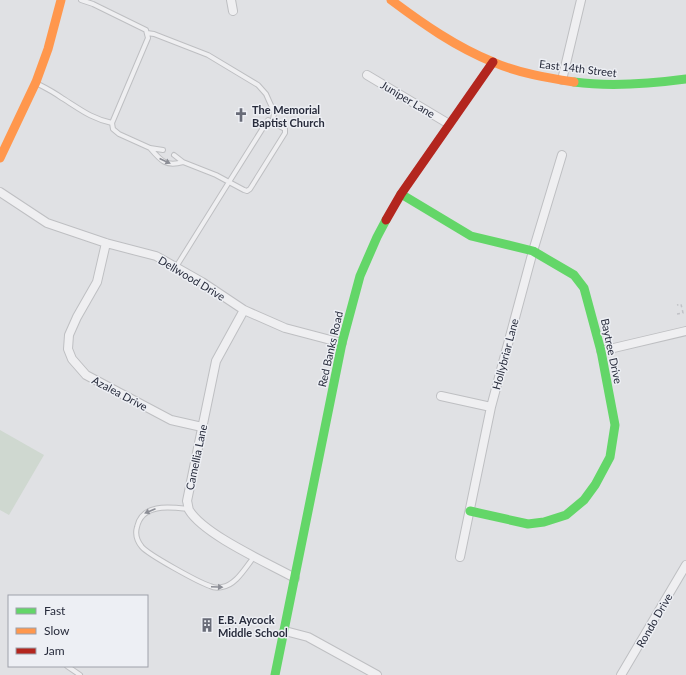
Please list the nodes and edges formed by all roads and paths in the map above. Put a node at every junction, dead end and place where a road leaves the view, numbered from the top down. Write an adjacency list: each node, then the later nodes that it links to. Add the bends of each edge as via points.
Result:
1 (61, 0): 12 (main road)
2 (81, 0): 7 (lane, via 146,30)
3 (231, 0): 6 (street)
4 (391, 0): 8 (main road, East 14th Street, via 439,33)
5 (581, 0): 11 (street)
6 (233, 11)
7 (147, 33): 13 (lane, via 208,55 258,85 266,94 274,112); 14 (lane, via 148,38)
8 (493, 62): 11 (main road, East 14th Street, via 536,76); 15 (main road, Red Banks Road)
9 (367, 74): 15 (street, Juniper Lane)
10 (686, 79): 11 (main road, East 14th Street, via 657,84 618,85)
11 (562, 80)
12 (36, 82): 14 (lane, via 84,112); 20 (main road)
13 (273, 122): 22 (lane, via 266,122); 22 (lane, via 285,129 285,133 250,189 244,190)
14 (112, 123): 16 (lane, via 119,134)
15 (449, 124): 24 (main road, Red Banks Road)
16 (150, 148): 17 (lane); 21 (lane, one-way to 21, via 165,162)
17 (163, 150)
18 (174, 155): 21 (lane)
19 (562, 155): 26 (street, Hollybriar Lane)
20 (0, 158)
21 (183, 162): 22 (lane)
22 (229, 182): 27 (lane)
23 (0, 192): 25 (street, Dellwood Drive, via 47,223)
24 (401, 194): 26 (main road, Baytree Drive, via 472,236); 34 (main road, Red Banks Road, via 377,237 360,276)
25 (106, 243): 27 (street, Dellwood Drive, via 156,256); 38 (street, Azalea Drive, via 97,282 69,335 68,349 72,359 86,375 165,417)
26 (533, 251): 35 (main road, Baytree Drive, via 574,275 584,288); 37 (street, Hollybriar Lane)
27 (176, 267): 31 (street, Dellwood Drive)
28 (682, 304): 29 (path); 30 (path); 32 (path, via 683,313)
29 (686, 304)
30 (678, 305)
31 (244, 310): 34 (street, Dellwood Drive, via 284,328); 38 (street, Camellia Lane, via 216,361)
32 (677, 314)
33 (686, 331): 35 (street)
34 (342, 343): 44 (main road, Red Banks Road)
35 (601, 351): 40 (main road, Baytree Drive, via 615,425 610,457 584,500 566,515 528,524)
36 (441, 396): 37 (street)
37 (491, 407): 40 (street, Hollybriar Lane)
38 (202, 427): 39 (street, Camellia Lane, via 187,501)
39 (189, 509): 41 (street, via 211,531); 41 (lane, one-way to 41, via 157,508 144,513 136,530 141,545 159,559 216,588 234,582)
40 (470, 511): 42 (street, Hollybriar Lane)
41 (254, 556): 44 (street)
42 (460, 557)
43 (686, 565): 50 (street, Rondo Drive)
44 (295, 578): 45 (main road, Red Banks Road)
45 (285, 630): 48 (main road, Red Banks Road); 49 (street, via 308,637)
46 (68, 667): 47 (lane)
47 (80, 675)
48 (275, 675)
49 (377, 675)
50 (621, 675)

